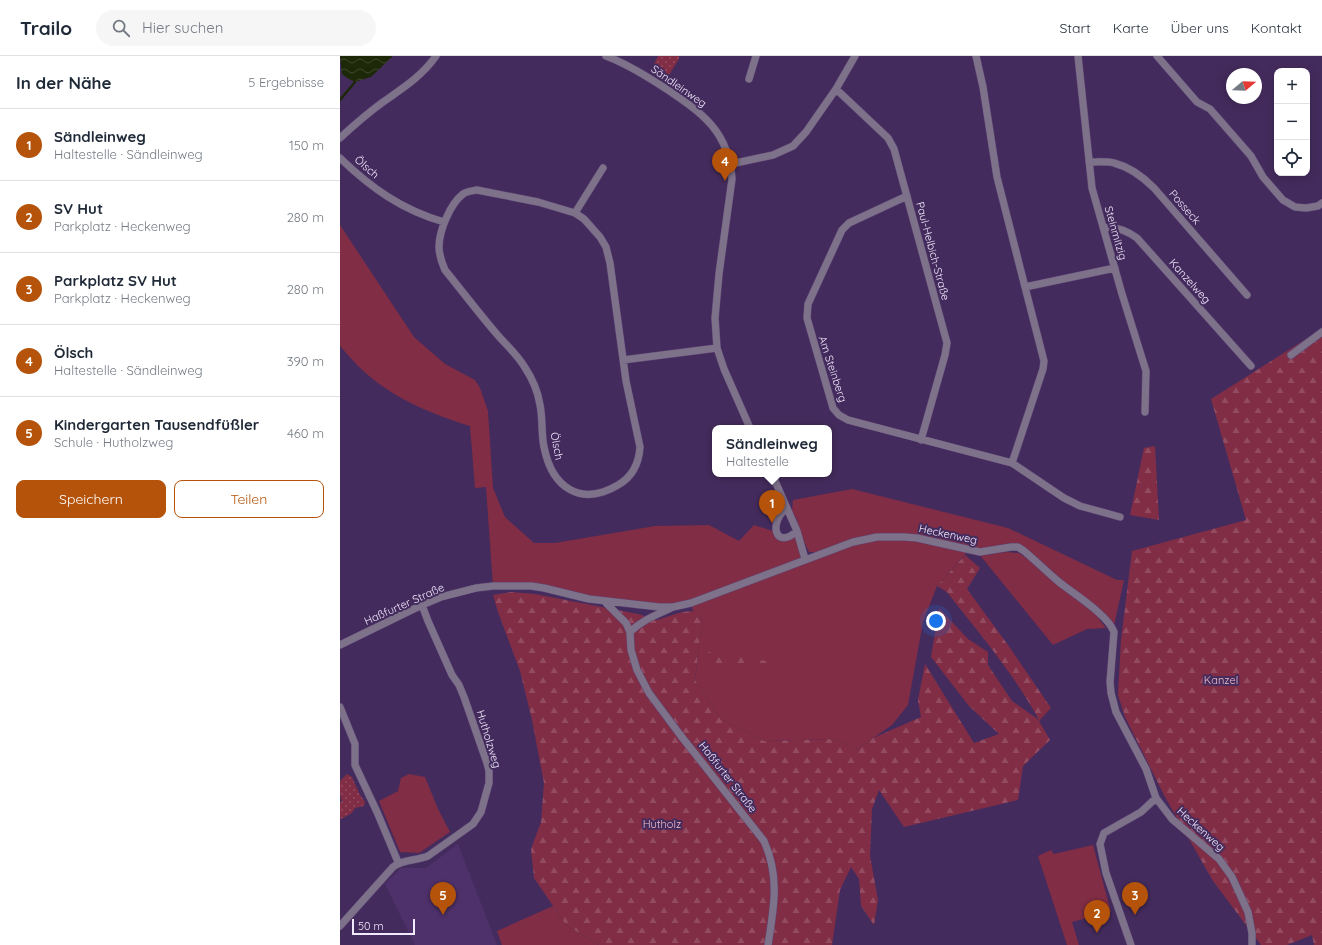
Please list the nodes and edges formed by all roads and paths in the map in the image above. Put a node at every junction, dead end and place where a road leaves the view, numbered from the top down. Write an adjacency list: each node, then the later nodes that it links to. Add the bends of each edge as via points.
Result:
1 (436, 56): 11 (street, via 428,68)
2 (606, 56): 8 (street, Sändleinweg)
3 (756, 56): 9 (street)
4 (855, 56): 10 (street)
5 (976, 56): 22 (street, via 984,87 997,178)
6 (1078, 56): 13 (street, Steinmitzig)
7 (1157, 56): 17 (street, via 1197,102 1210,109 1251,156 1263,177 1284,200 1294,207 1306,208)
8 (617, 58): 14 (street, Sändleinweg, via 648,77 710,123 722,140)
9 (749, 79)
10 (836, 89): 14 (street, via 793,146 773,155); 16 (street, Paul-Helbich-Straße, via 888,138 894,149)
11 (340, 138)
12 (340, 158): 19 (street, Ölsch, via 379,192 405,207)
13 (1089, 162): 20 (street, Steinmitzig, via 1092,188); 23 (street, Posseck, via 1115,163 1145,178)
14 (731, 164): 25 (street, Sändleinweg, via 732,179 715,318)
15 (603, 168): 18 (street)
16 (907, 196): 31 (street, Paul-Helbich-Straße, via 947,343); 31 (street, Am Steinberg, via 849,223 842,230 808,304 807,318 833,408 839,415 848,420)
17 (1322, 203)
18 (575, 213): 19 (street, Ölsch, via 538,202 477,190 462,194); 27 (street, Ölsch, via 584,219 606,247)
19 (444, 222): 27 (street, Ölsch, via 439,247 445,270 524,366 535,386 540,405 544,446 551,471 560,482 575,492 585,495 609,490 629,476 639,458 640,439)
20 (1104, 228): 21 (street, Steinmitzig); 28 (street, Kanzelweg, via 1119,229 1137,238)
21 (1115, 268): 22 (street); 29 (street, Steinmitzig, via 1146,371)
22 (1026, 287): 32 (street, via 1044,361)
23 (1247, 295)
24 (1322, 332): 26 (street)
25 (717, 348): 27 (street); 30 (street, Sändleinweg)
26 (1291, 355)
27 (623, 360)
28 (1251, 366)
29 (1145, 412)
30 (749, 425)
31 (921, 440): 32 (street, Am Steinberg)
32 (1012, 463): 35 (street, Am Steinberg, via 1080,506)
33 (773, 477): 34 (street)
34 (787, 508): 36 (street); 36 (street, via 779,516 776,532 785,538 791,537)
35 (1120, 517)
36 (797, 531): 37 (street)
37 (805, 559): 40 (street, Heckenweg, via 691,603); 44 (street, Heckenweg, via 853,542 877,537 916,538 980,552 1011,547 1018,547 1024,551 1101,615 1112,628 1114,632 1111,693 1116,712 1146,769)
38 (604, 601): 39 (street, Haßfurter Straße, via 531,586 493,586 457,592); 40 (street, Heckenweg); 41 (street, Haßfurter Straße, via 624,619)
39 (422, 605): 42 (street, Haßfurter Straße); 45 (street, Hutholzweg, via 464,697 487,763 489,783 474,824 428,856)
40 (673, 607): 41 (street, via 650,617)
41 (630, 632): 47 (street, Haßfurter Straße, via 631,650 637,670 649,693 764,841 770,856 774,883)
42 (340, 645)
43 (340, 707): 45 (street, via 355,744 356,765)
44 (1156, 798): 48 (street, via 1141,812 1104,833 1100,844 1106,874); 49 (street, Heckenweg, via 1172,819 1219,859 1232,877 1248,912)
45 (398, 862): 46 (street)
46 (340, 926)
47 (768, 945)
48 (1131, 945)
49 (1252, 945)

